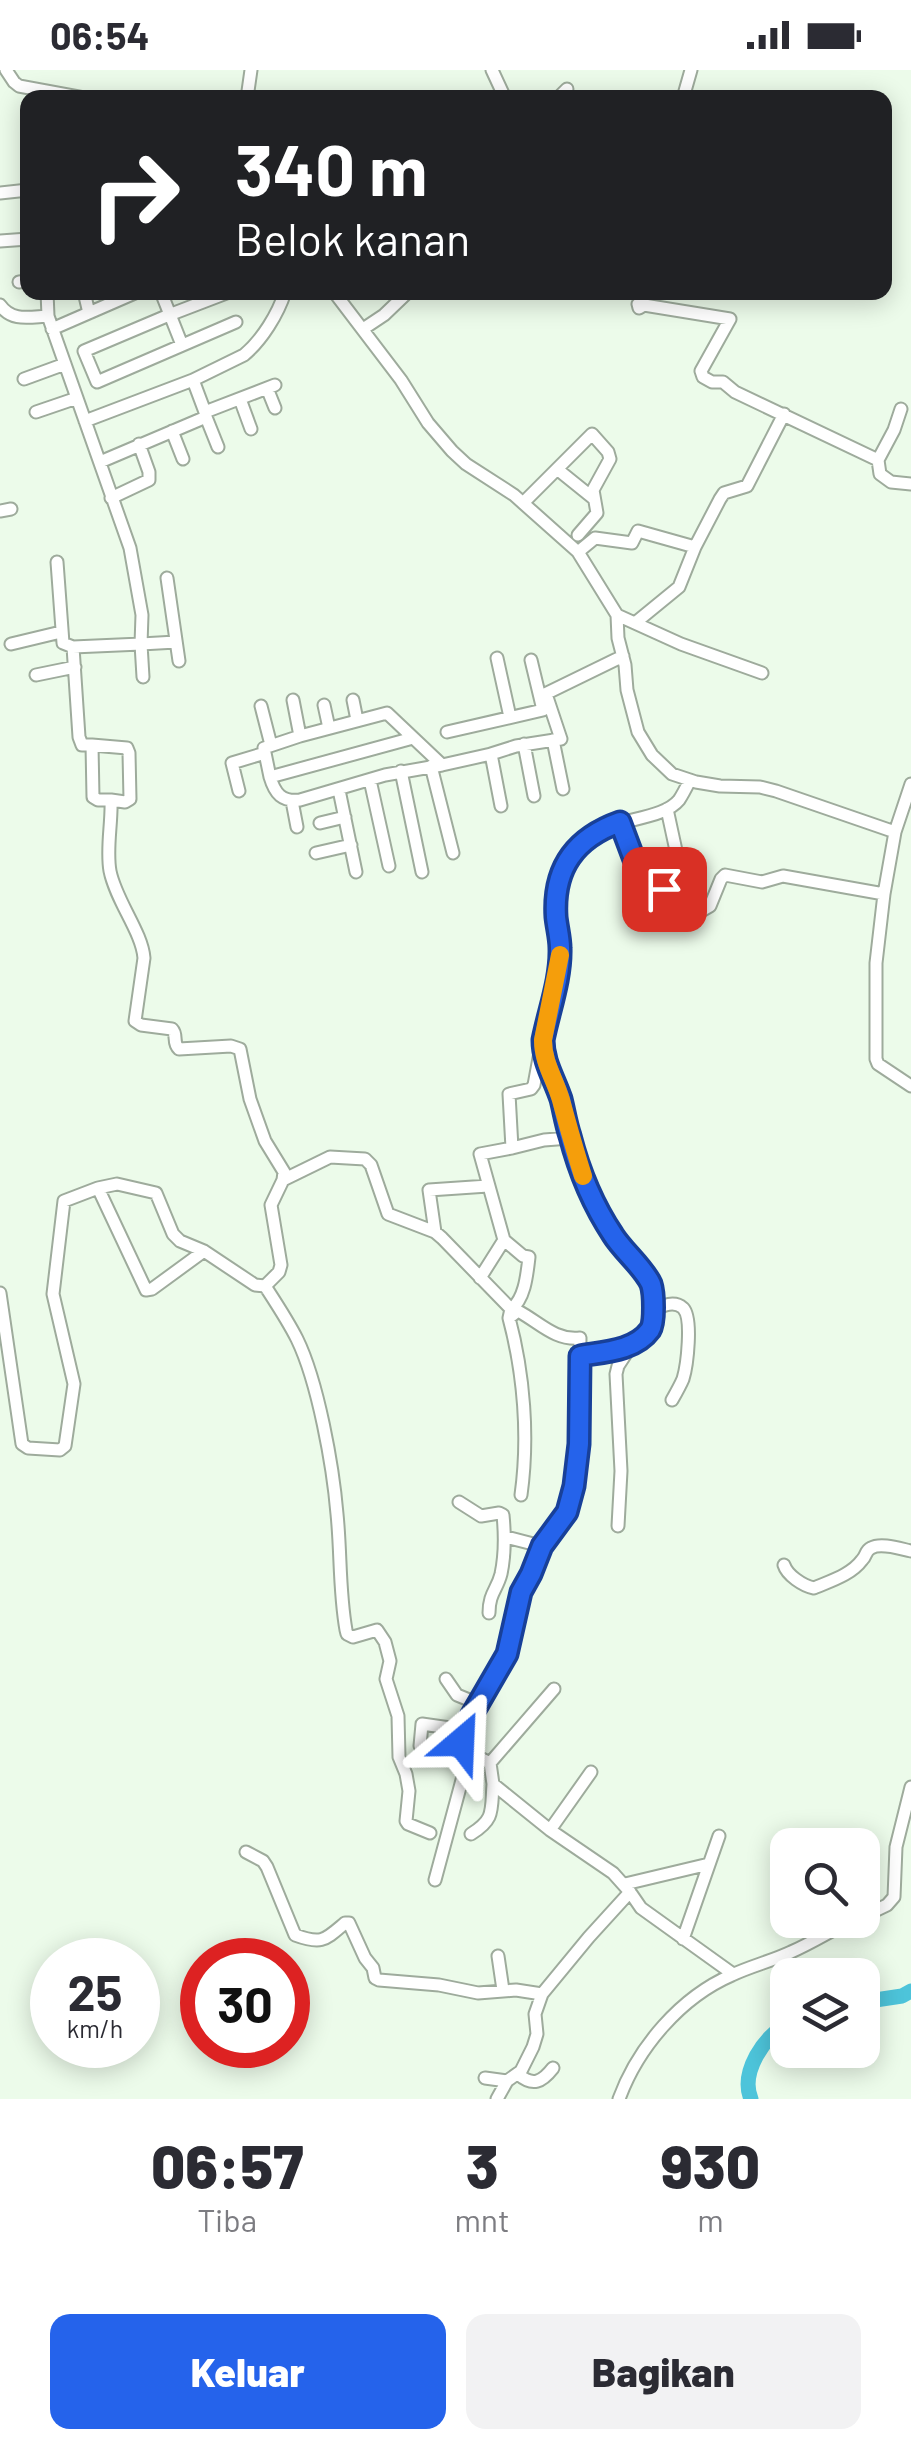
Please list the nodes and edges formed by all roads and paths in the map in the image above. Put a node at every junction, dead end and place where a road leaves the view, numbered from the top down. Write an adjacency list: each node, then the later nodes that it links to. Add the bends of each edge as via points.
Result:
1 (6, 70): 2 (street)
2 (27, 90)
3 (47, 300): 16 (street)
4 (86, 300): 13 (street)
5 (118, 300): 13 (street)
6 (164, 300): 14 (street)
7 (209, 300): 14 (street)
8 (282, 300): 21 (street, via 251,349)
9 (340, 300): 17 (street)
10 (400, 300): 17 (street)
11 (638, 304): 28 (street, via 730,319 702,377)
12 (0, 305): 16 (street, via 10,316)
13 (88, 313): 16 (street)
14 (169, 315): 18 (street); 18 (street, via 84,352 97,382)
15 (236, 322): 18 (street)
16 (50, 323): 19 (street)
17 (364, 329): 41 (street, via 452,451)
18 (182, 345)
19 (64, 364): 20 (street); 22 (street)
20 (24, 379)
21 (193, 380): 27 (street); 29 (street)
22 (77, 398): 26 (street); 29 (street)
23 (240, 399): 24 (street, via 271,387); 27 (street); 30 (street)
24 (275, 408)
25 (901, 409): 35 (street)
26 (36, 412)
27 (206, 414): 31 (street); 33 (street)
28 (784, 414): 35 (street); 43 (street, via 746,486 724,492)
29 (85, 421): 36 (street)
30 (251, 430)
31 (172, 431): 32 (street); 34 (street)
32 (140, 444): 36 (street); 39 (street, via 148,480)
33 (218, 447)
34 (183, 460)
35 (878, 460): 38 (street, via 890,482)
36 (100, 462): 39 (street)
37 (557, 469): 40 (street); 40 (street, via 592,434 610,457); 41 (street)
38 (911, 484)
39 (112, 498): 52 (street, via 130,548)
40 (593, 498): 42 (street, via 596,513)
41 (524, 503): 44 (street)
42 (578, 535)
43 (695, 548): 44 (street, via 638,532 632,543 595,538); 48 (street, via 679,588)
44 (578, 552): 47 (street)
45 (56, 562): 49 (street)
46 (167, 578): 50 (street)
47 (617, 615): 48 (street); 54 (street)
48 (635, 623): 59 (street)
49 (61, 632): 51 (street); 53 (street, via 62,643)
50 (176, 642): 52 (street); 57 (street)
51 (11, 644)
52 (141, 644): 53 (street); 61 (street)
53 (73, 647): 58 (street)
54 (623, 656): 62 (street); 82 (street, via 645,745 672,774)
55 (497, 658): 67 (street)
56 (531, 660): 62 (street)
57 (179, 661)
58 (75, 667): 60 (street); 75 (street, via 79,737)
59 (762, 673)
60 (36, 675)
61 (144, 677)
62 (543, 696): 67 (street, via 543,710); 73 (street, via 561,739)
63 (293, 700): 71 (street)
64 (353, 700): 68 (street)
65 (324, 705): 69 (street)
66 (262, 706): 76 (street)
67 (510, 717): 70 (street)
68 (357, 720): 69 (street); 72 (street, via 387,713)
69 (330, 728): 71 (street)
70 (448, 732)
71 (300, 736): 76 (street)
72 (413, 738): 78 (street); 80 (street)
73 (553, 740): 74 (street); 84 (street)
74 (524, 744): 77 (street); 87 (street)
75 (92, 745): 88 (street, via 93,797); 88 (street, via 129,753 130,799)
76 (268, 749): 80 (street); 85 (street, via 232,763)
77 (491, 754): 78 (street); 90 (street)
78 (437, 766): 79 (street); 99 (street)
79 (401, 771): 81 (street); 102 (street)
80 (270, 777): 89 (street, via 276,793)
81 (370, 780): 86 (street); 100 (street)
82 (690, 780): 91 (street); 96 (street, via 776,791)
83 (911, 784): 96 (street)
84 (563, 789)
85 (239, 790)
86 (339, 790): 89 (street); 92 (street)
87 (534, 796)
88 (111, 800): 109 (street, via 109,868 144,949 135,1021 174,1030 182,1049 240,1049 250,1099)
89 (292, 801): 95 (street)
90 (501, 806)
91 (667, 809): 93 (street); 103 (street)
92 (345, 817): 94 (street); 97 (street)
93 (620, 822): 103 (street, via 650,889); 105 (street, via 583,840 559,879 559,968)
94 (320, 823)
95 (297, 826)
96 (895, 832): 104 (street)
97 (351, 845): 98 (street); 101 (street)
98 (316, 853)
99 (452, 853)
100 (389, 866)
101 (356, 872)
102 (422, 872)
103 (683, 883): 104 (street, via 694,910 710,906 725,875 762,882 783,876)
104 (884, 894): 106 (street, via 876,1059)
105 (543, 1040): 107 (street); 108 (street, via 532,1089 509,1094)
106 (911, 1086)
107 (570, 1138): 108 (street); 118 (street, via 602,1218 651,1285)
108 (512, 1148): 110 (street, via 480,1154)
109 (283, 1180): 112 (street, via 330,1157 362,1157 372,1165 388,1214); 116 (street, via 271,1206 279,1272)
110 (488, 1186): 112 (street, via 430,1190); 113 (street)
111 (98, 1188): 114 (street, via 116,1184 156,1193 174,1236); 114 (street, via 146,1290); 117 (street, via 64,1200 62,1212 54,1298 74,1384 63,1450 22,1444)
112 (435, 1232): 115 (street)
113 (504, 1240): 115 (street); 119 (street, via 529,1258)
114 (204, 1251): 116 (street)
115 (480, 1278): 119 (street)
116 (265, 1286): 142 (street, via 298,1341 320,1414 334,1487 347,1634 377,1630 385,1642 386,1680 409,1791 406,1821)
117 (0, 1293)
118 (653, 1310): 120 (street, via 652,1326); 122 (street, via 678,1305 687,1318 686,1369)
119 (510, 1314): 121 (street, via 518,1311 550,1333 580,1338); 123 (street, via 522,1388)
120 (631, 1346): 121 (street); 125 (street, via 616,1374)
121 (580, 1356): 127 (street, via 574,1486 567,1512)
122 (672, 1400)
123 (521, 1495)
124 (459, 1502): 126 (street, via 481,1516 503,1514)
125 (618, 1526)
126 (506, 1538): 127 (street); 130 (street)
127 (542, 1546): 133 (street, via 521,1592 507,1654)
128 (911, 1551): 129 (street, via 873,1547 849,1572 814,1588)
129 (784, 1565)
130 (489, 1613)
131 (446, 1679): 133 (street, via 458,1695)
132 (554, 1690): 137 (street)
133 (479, 1704): 134 (street)
134 (464, 1730): 135 (street, via 422,1724); 136 (street, via 461,1742)
135 (420, 1746)
136 (469, 1754): 137 (street); 147 (street)
137 (490, 1763): 139 (street)
138 (591, 1772): 141 (street)
139 (493, 1784): 141 (street); 143 (street, via 491,1816)
140 (911, 1787): 149 (street, via 896,1846 894,1897)
141 (550, 1830): 148 (street)
142 (430, 1833)
143 (470, 1834)
144 (720, 1836): 146 (street)
145 (246, 1852): 154 (street, via 267,1867 295,1935 318,1942 349,1923 379,1980)
146 (707, 1870): 148 (street); 151 (street)
147 (435, 1880)
148 (627, 1888): 151 (street, via 641,1908); 155 (street)
149 (880, 1909)
150 (817, 1938): 153 (street)
151 (684, 1939): 153 (street)
152 (498, 1956): 154 (street)
153 (732, 1974): 160 (street, via 663,2027)
154 (503, 1990): 155 (street)
155 (542, 1994): 157 (street, via 537,2034)
156 (552, 2068): 157 (street, via 543,2081)
157 (517, 2077): 158 (street); 159 (street)
158 (485, 2078)
159 (497, 2099)
160 (619, 2099)

